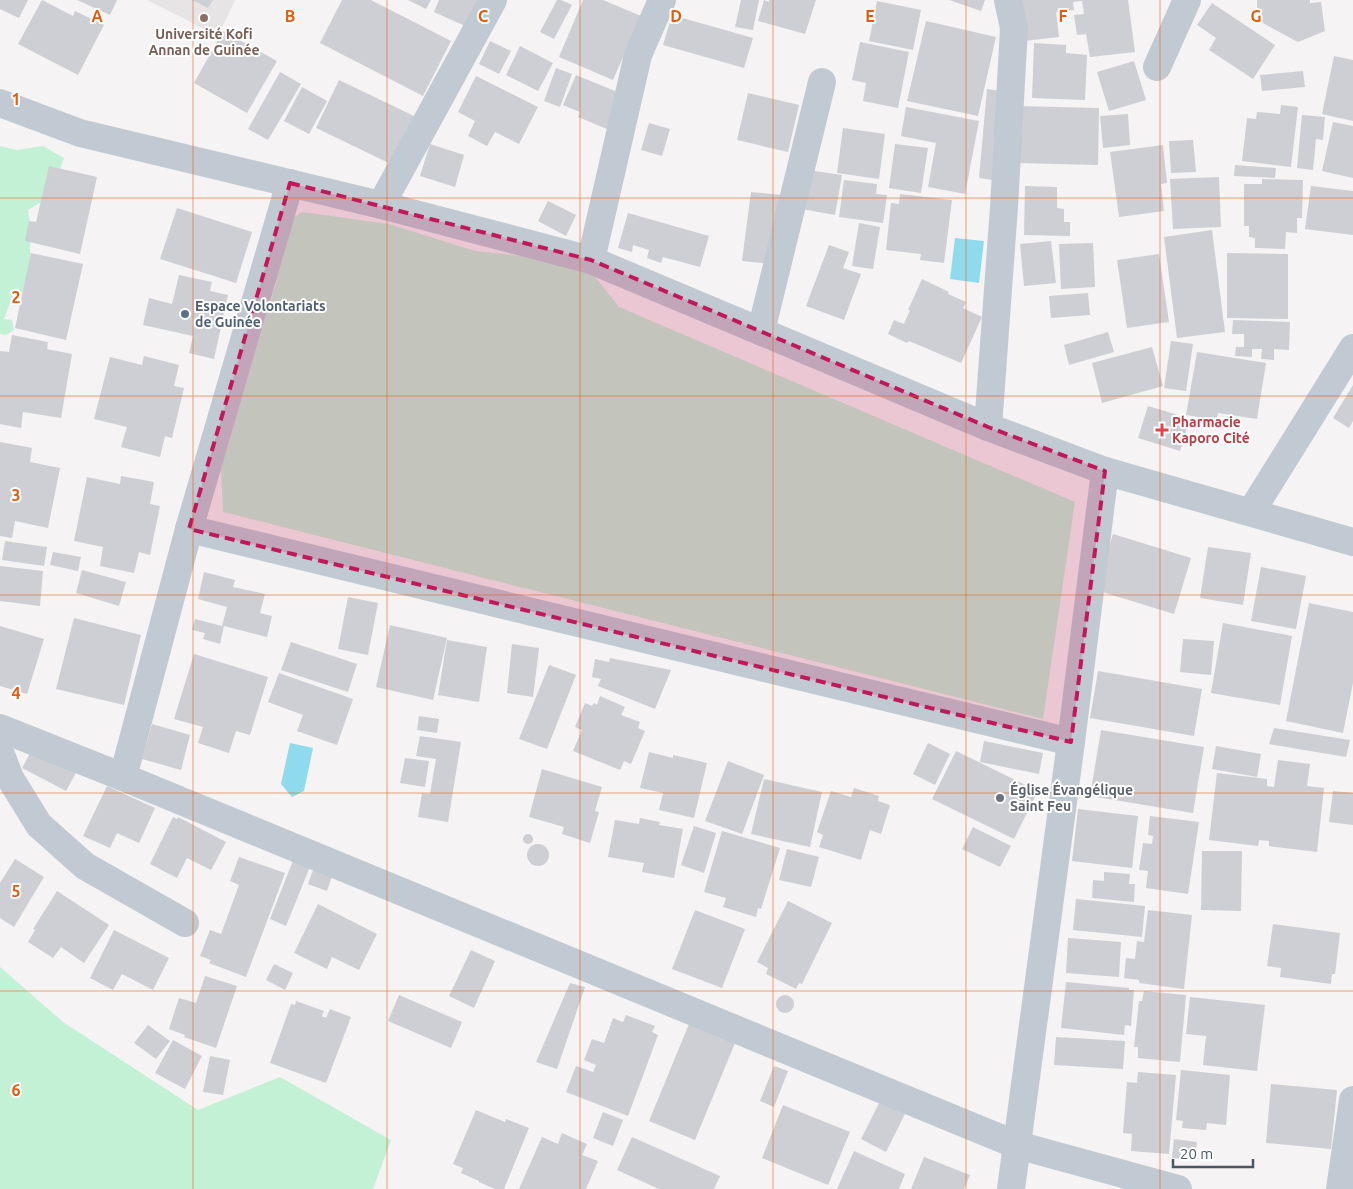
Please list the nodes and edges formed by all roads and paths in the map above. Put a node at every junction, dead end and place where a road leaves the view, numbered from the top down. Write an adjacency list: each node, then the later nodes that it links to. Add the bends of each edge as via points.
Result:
1 (493, 0): 9 (street)
2 (662, 0): 10 (street, via 638,55)
3 (1008, 0): 13 (street, via 1014,28)
4 (1187, 0): 5 (street)
5 (1157, 67)
6 (822, 82): 11 (street)
7 (0, 103): 8 (street, via 80,133)
8 (290, 183): 9 (street); 16 (street)
9 (382, 205): 10 (street)
10 (591, 260): 11 (street)
11 (761, 331): 13 (street)
12 (1353, 348): 15 (street)
13 (988, 427): 14 (street)
14 (1105, 471): 15 (street); 19 (street)
15 (1251, 512): 17 (street)
16 (189, 529): 19 (street); 21 (street)
17 (1353, 542)
18 (0, 728): 21 (street)
19 (1071, 742): 24 (street)
20 (0, 752): 22 (street, via 10,778 39,824 85,866)
21 (123, 777): 24 (street)
22 (185, 923)
23 (1353, 1100): 27 (street)
24 (1017, 1145): 25 (street); 26 (street)
25 (1011, 1189)
26 (1178, 1189)
27 (1340, 1189)

